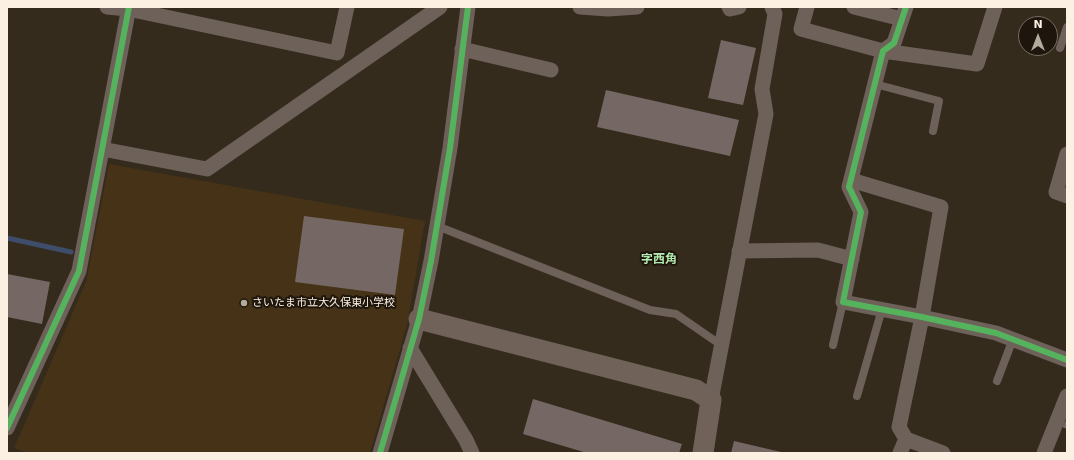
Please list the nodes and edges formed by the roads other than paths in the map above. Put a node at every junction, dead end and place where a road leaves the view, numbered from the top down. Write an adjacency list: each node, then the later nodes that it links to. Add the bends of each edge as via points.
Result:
1 (107, 7): 12 (street)
2 (347, 7): 12 (street, via 337,53)
3 (440, 7): 22 (street, via 207,169)
4 (468, 7): 17 (street)
5 (580, 7): 6 (street)
6 (637, 7)
7 (729, 7): 8 (street)
8 (739, 7)
9 (807, 7): 18 (street, via 801,29)
10 (854, 7): 14 (street)
11 (995, 7): 18 (street, via 977,64)
12 (129, 8): 22 (street)
13 (775, 9): 27 (street, via 762,88 766,114)
14 (904, 13): 18 (street, via 894,43)
15 (1067, 27): 16 (lane)
16 (1060, 48)
17 (462, 49): 19 (street); 26 (street)
18 (883, 51): 20 (street)
19 (551, 70)
20 (874, 84): 21 (lane, via 939,101); 24 (street)
21 (933, 131)
22 (102, 149): 42 (street, via 79,271)
23 (1067, 154): 25 (street, via 1056,192)
24 (851, 180): 28 (street, via 849,188 860,212); 31 (street, via 941,207)
25 (1067, 196)
26 (437, 226): 32 (street); 34 (lane, via 650,310 676,314)
27 (739, 251): 28 (street, via 818,250); 34 (street)
28 (852, 258): 29 (street)
29 (843, 302): 30 (street); 35 (lane)
30 (882, 309): 31 (street); 39 (lane)
31 (922, 317): 33 (street); 43 (street, via 899,427)
32 (418, 319): 36 (street); 41 (street, via 696,390)
33 (1013, 339): 37 (street); 38 (lane)
34 (720, 345): 41 (street)
35 (833, 345)
36 (410, 348): 45 (street); 46 (street)
37 (1067, 360)
38 (997, 381)
39 (857, 396)
40 (1067, 396): 44 (street)
41 (711, 400): 47 (street)
42 (7, 428)
43 (906, 439): 48 (street); 49 (street)
44 (1050, 451)
45 (380, 453)
46 (472, 453)
47 (703, 453)
48 (900, 453)
49 (943, 453)

